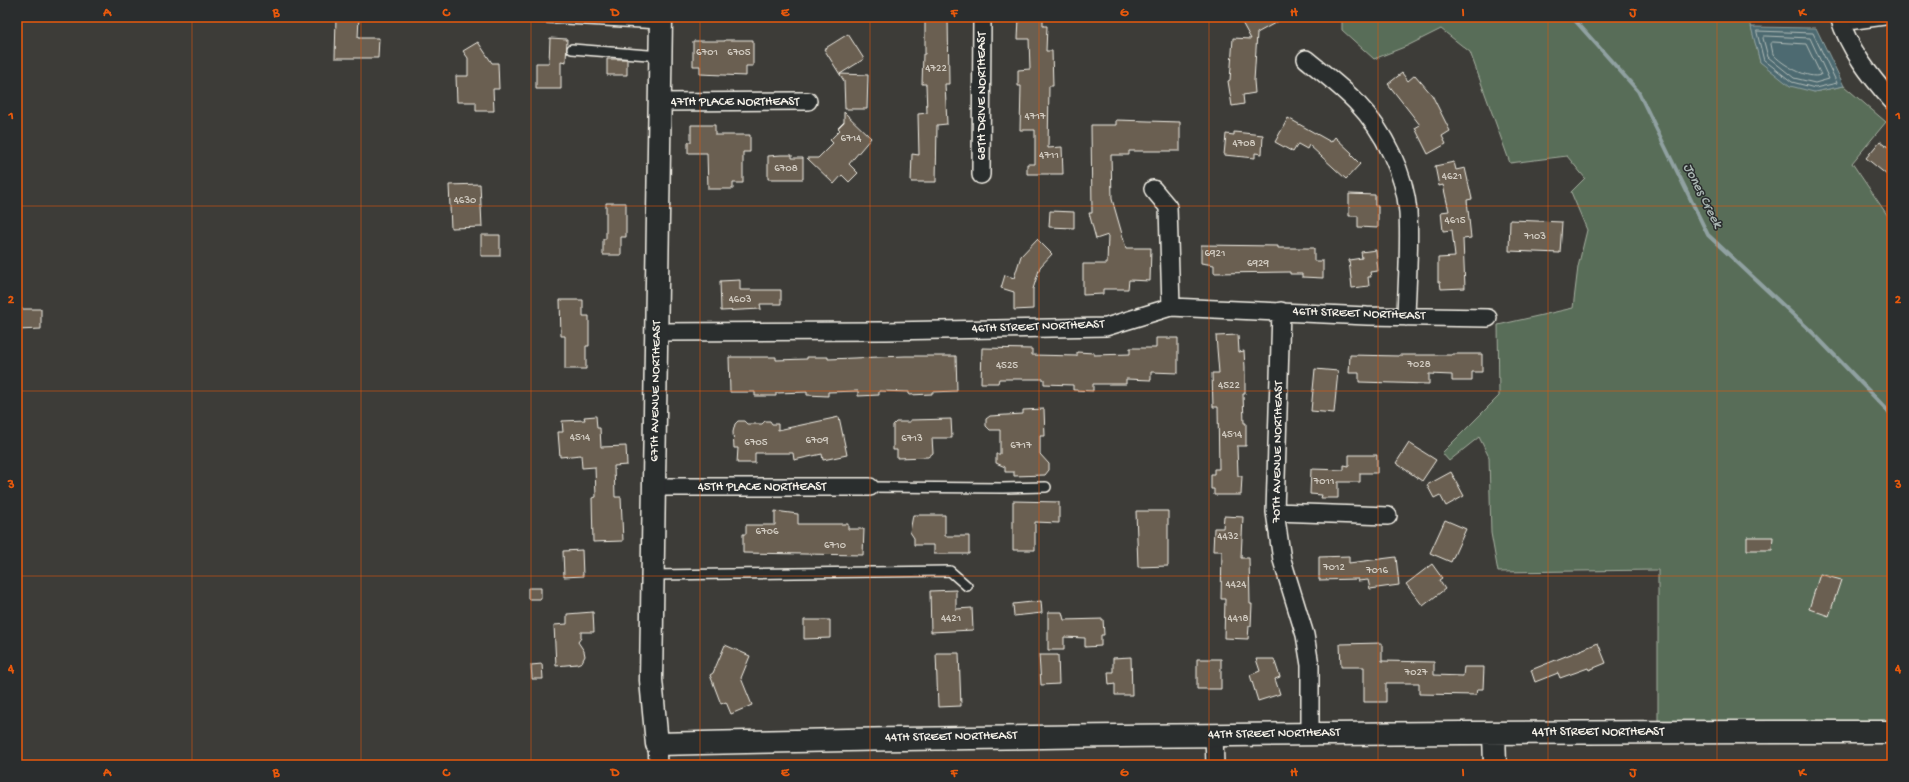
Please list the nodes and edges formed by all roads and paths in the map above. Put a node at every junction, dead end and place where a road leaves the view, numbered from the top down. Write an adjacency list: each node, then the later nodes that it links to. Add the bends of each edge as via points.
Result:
1 (528, 17): 4 (lane)
2 (982, 17): 12 (street, 68TH DRIVE NORTHEAST)
3 (1892, 19): 5 (lane)
4 (661, 20): 7 (street, 67TH AVENUE NORTHEAST)
5 (1840, 21): 10 (street, via 1860,62)
6 (572, 49): 7 (lane)
7 (661, 56): 11 (street, 67TH AVENUE NORTHEAST)
8 (1306, 59): 16 (street, via 1358,103 1390,151 1402,183 1408,212)
9 (808, 101): 11 (street, 47TH PLACE NORTHEAST)
10 (1892, 101)
11 (661, 102): 18 (street, 67TH AVENUE NORTHEAST)
12 (981, 175)
13 (1154, 189): 14 (street, via 1168,207)
14 (1171, 307): 15 (street, 46TH STREET NORTHEAST); 18 (street, 46TH STREET NORTHEAST, via 1106,327)
15 (1281, 311): 16 (street, 46TH STREET NORTHEAST); 22 (street, 70TH AVENUE NORTHEAST)
16 (1406, 317): 17 (street, 46TH STREET NORTHEAST)
17 (1488, 318)
18 (657, 332): 21 (street, 67TH AVENUE NORTHEAST)
19 (870, 487): 20 (lane); 21 (street, 45TH PLACE NORTHEAST)
20 (1046, 487)
21 (654, 488): 24 (street, 67TH AVENUE NORTHEAST)
22 (1275, 512): 23 (street); 27 (street, 70TH AVENUE NORTHEAST, via 1282,560 1305,635 1310,665)
23 (1388, 516)
24 (653, 575): 25 (lane, via 950,571); 30 (street, 67TH AVENUE NORTHEAST, via 651,680)
25 (967, 586)
26 (1892, 732): 28 (street, 44TH STREET NORTHEAST)
27 (1310, 733): 28 (street, 44TH STREET NORTHEAST); 29 (street, 44TH STREET NORTHEAST)
28 (1494, 733): 33 (street)
29 (1214, 734): 30 (street, 44TH STREET NORTHEAST); 32 (street)
30 (657, 744): 31 (street, 67TH AVENUE NORTHEAST)
31 (658, 765)
32 (1215, 765)
33 (1496, 765)

